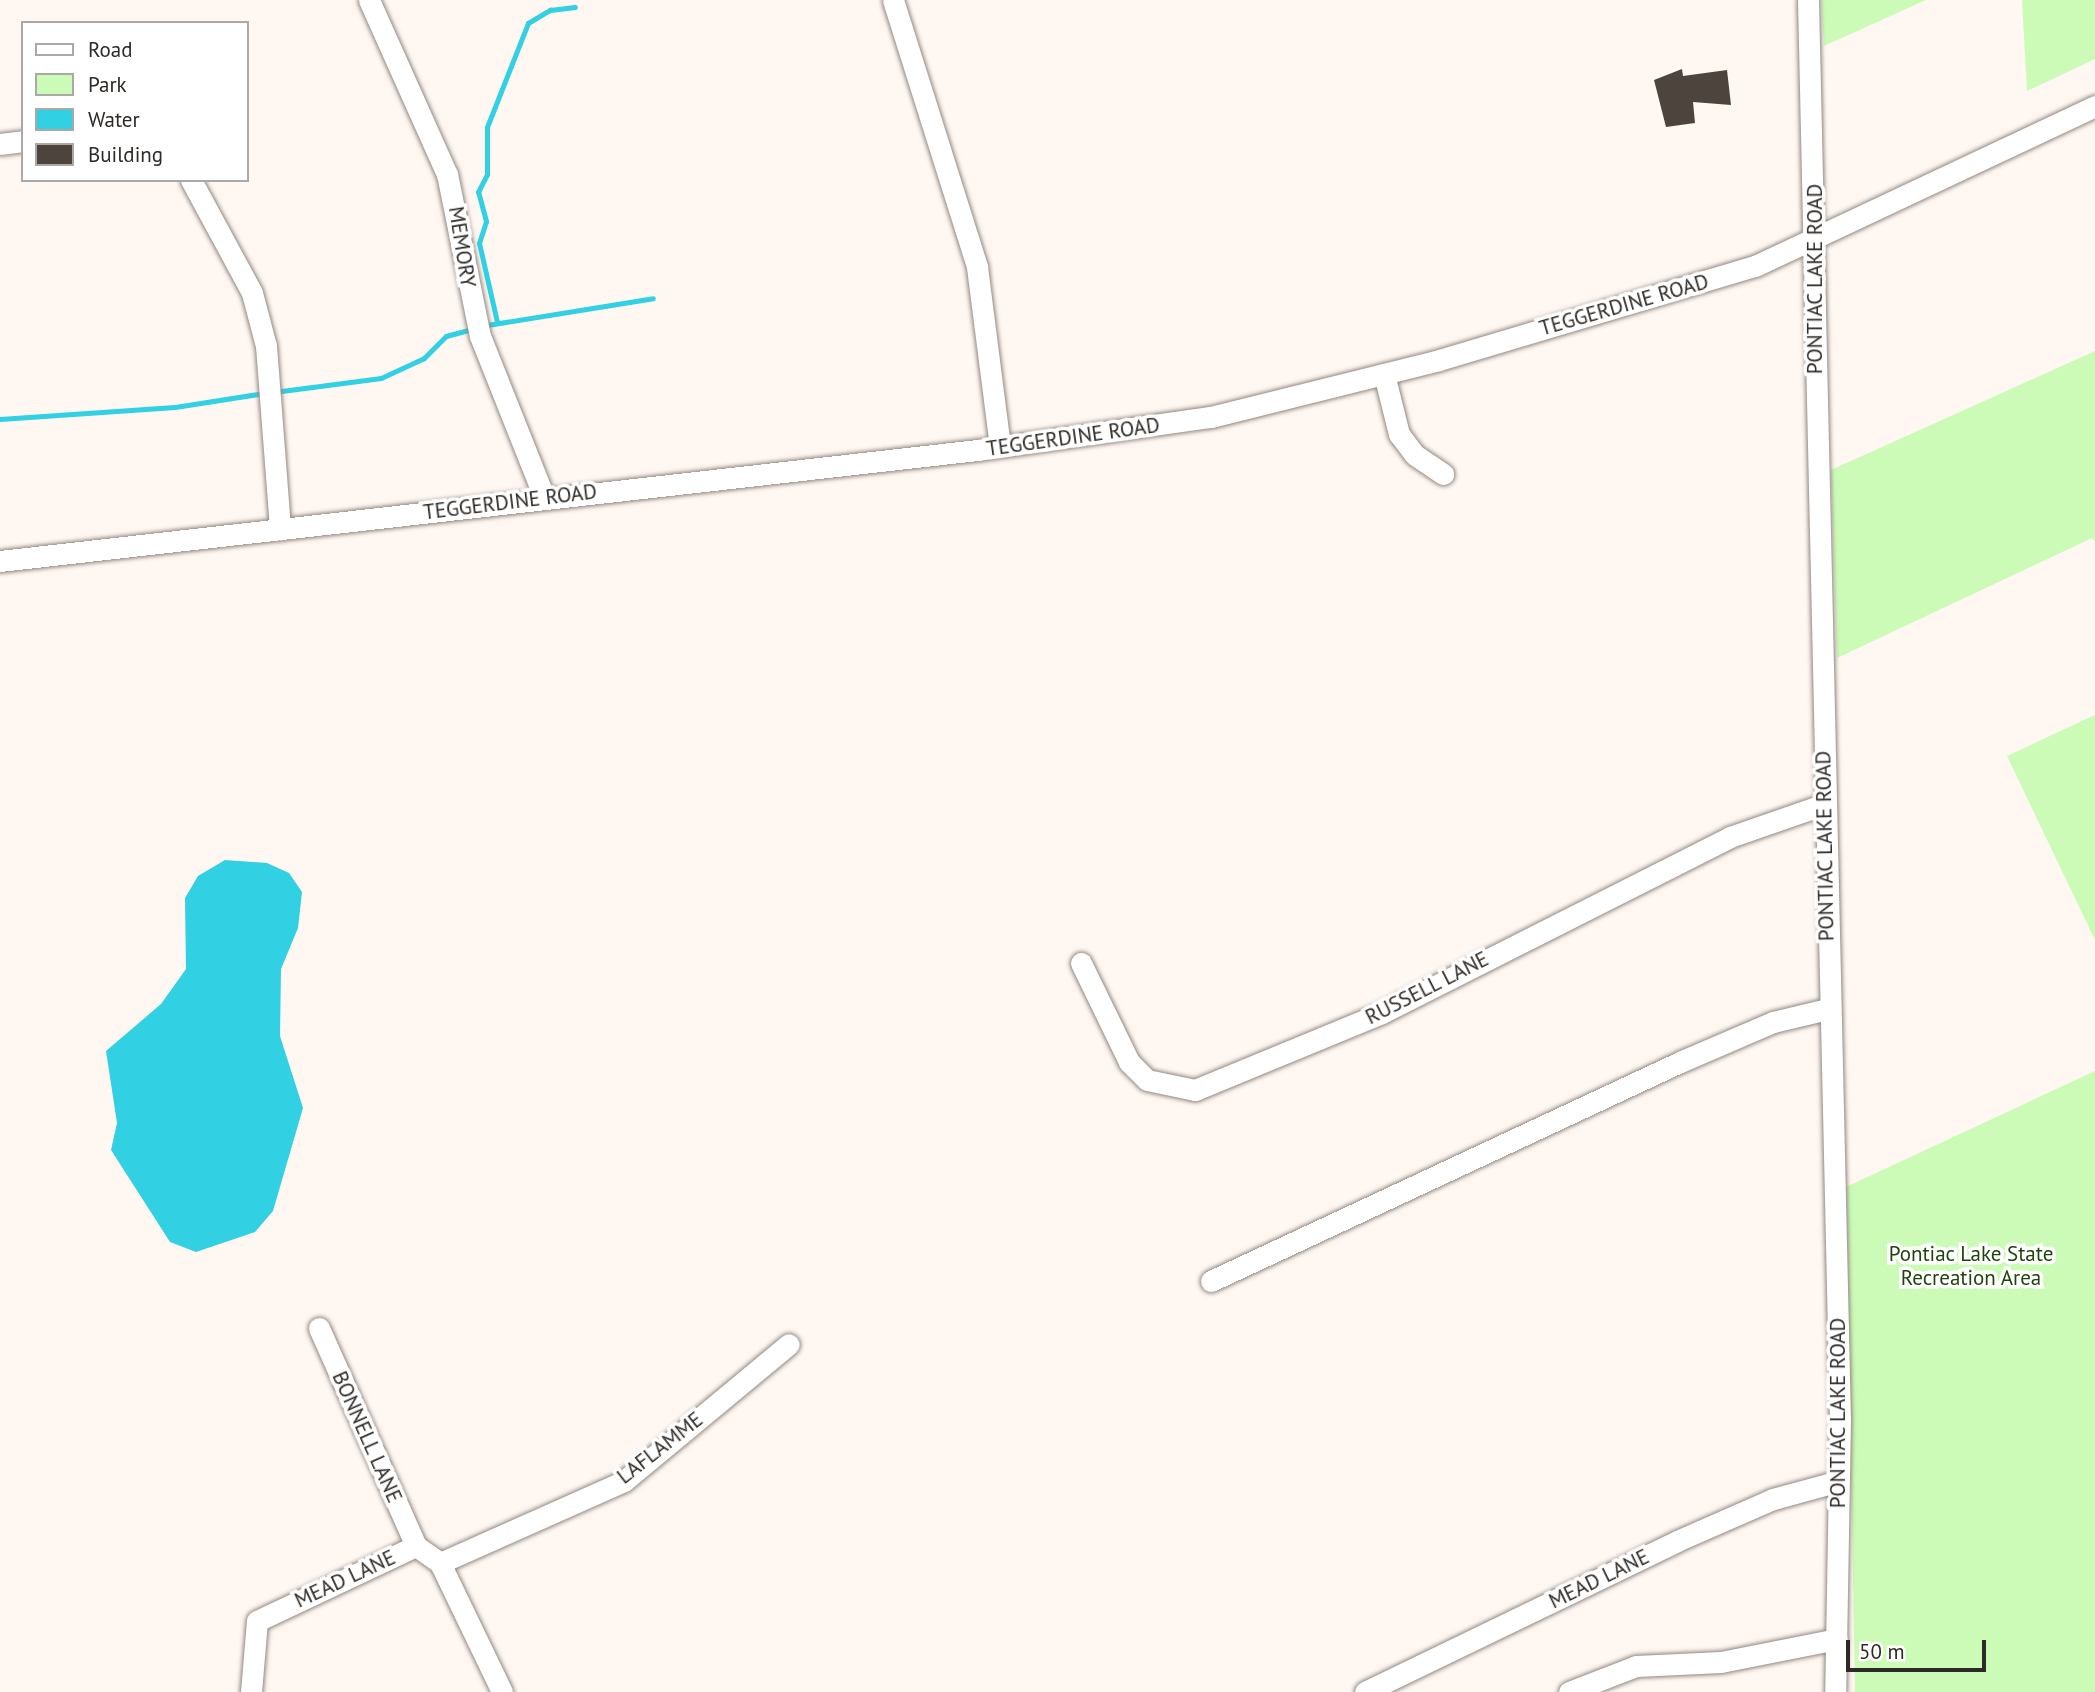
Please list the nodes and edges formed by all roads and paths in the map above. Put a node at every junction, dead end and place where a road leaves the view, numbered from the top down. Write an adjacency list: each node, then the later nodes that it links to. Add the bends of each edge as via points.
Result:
1 (369, 0): 12 (street, MEMORY, via 447,174 480,337)
2 (893, 0): 10 (street, via 976,267)
3 (1808, 0): 8 (street, PONTIAC LAKE ROAD)
4 (2095, 106): 8 (street, TEGGERDINE ROAD)
5 (21, 141): 6 (street)
6 (0, 144)
7 (192, 182): 13 (street, via 252,293 266,346)
8 (1818, 237): 9 (street, TEGGERDINE ROAD, via 1755,266); 15 (street, PONTIAC LAKE ROAD)
9 (1384, 374): 10 (street, TEGGERDINE ROAD, via 1211,417); 11 (street, via 1399,434 1415,456)
10 (1000, 447): 12 (street, TEGGERDINE ROAD)
11 (1443, 474)
12 (544, 498): 13 (street, TEGGERDINE ROAD)
13 (279, 529): 14 (street, TEGGERDINE ROAD)
14 (0, 561)
15 (1825, 804): 16 (street, RUSSELL LANE, via 1730,837 1382,1013 1195,1090 1147,1080 1129,1062); 17 (street, PONTIAC LAKE ROAD)
16 (1081, 963)
17 (1827, 1009): 18 (street, via 1773,1022 1680,1062); 21 (street, PONTIAC LAKE ROAD)
18 (1211, 1281)
19 (319, 1328): 22 (street, BONNELL LANE)
20 (789, 1344): 23 (street, LAFLAMME, via 624,1481)
21 (1839, 1481): 24 (street, PONTIAC LAKE ROAD); 27 (street, MEAD LANE, via 1773,1499 1677,1541)
22 (416, 1546): 23 (street, MEAD LANE); 25 (street, MEAD LANE, via 257,1621)
23 (440, 1563): 26 (street, MEAD LANE)
24 (1837, 1639): 28 (street, via 1721,1662 1636,1666); 29 (street, PONTIAC LAKE ROAD)
25 (251, 1692)
26 (502, 1692)
27 (1365, 1692)
28 (1569, 1692)
29 (1835, 1692)

